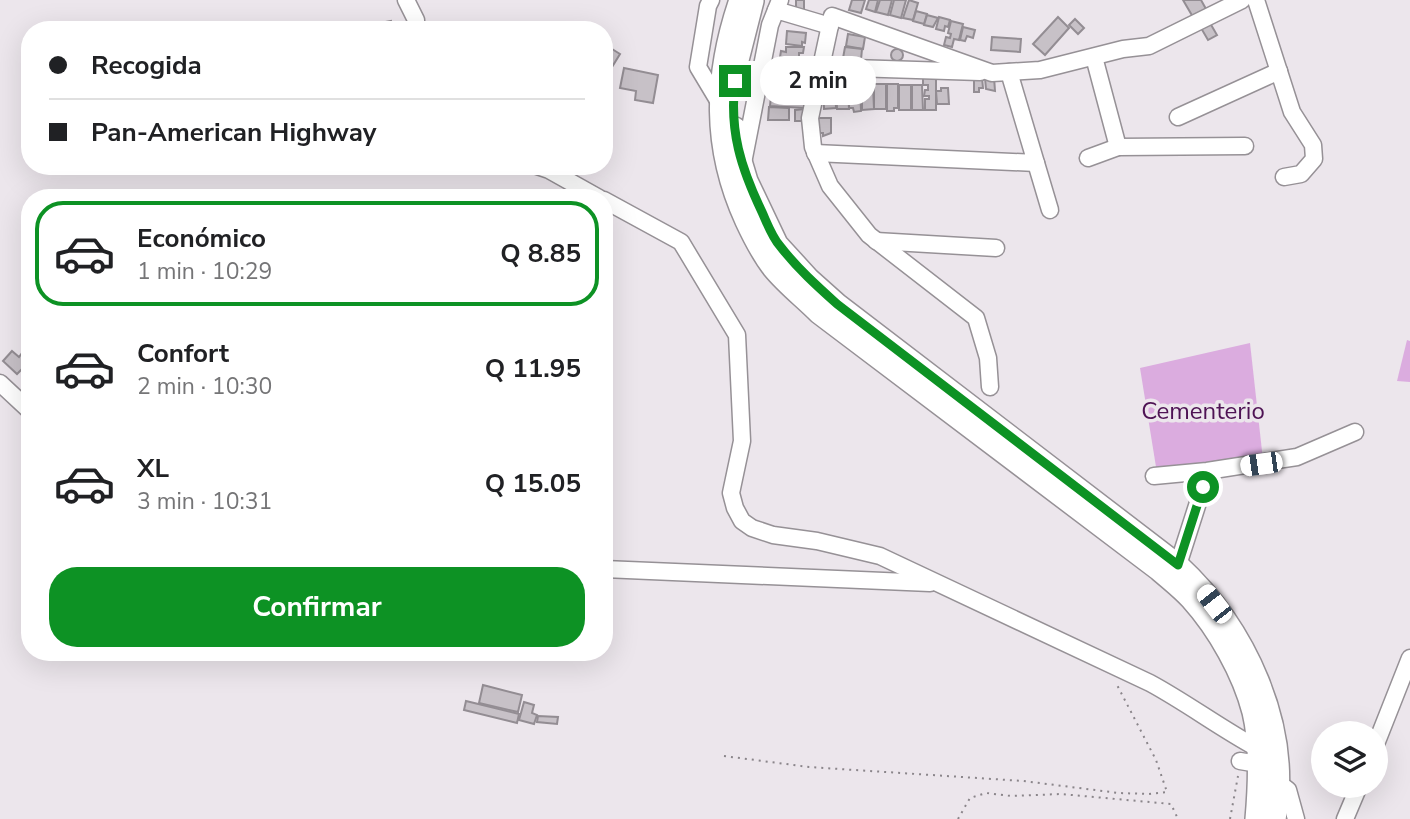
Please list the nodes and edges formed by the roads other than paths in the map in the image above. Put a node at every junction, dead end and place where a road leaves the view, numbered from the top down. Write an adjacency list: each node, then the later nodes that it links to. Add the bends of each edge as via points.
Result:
1 (406, 0): 8 (street)
2 (711, 0): 15 (street, via 698,67)
3 (740, 0): 15 (highway, via 724,55)
4 (754, 0): 22 (highway, via 733,98 735,141)
5 (1242, 0): 10 (street, via 1149,47)
6 (1256, 0): 12 (street)
7 (778, 5): 9 (street); 22 (street)
8 (416, 21)
9 (830, 26): 11 (street); 14 (street, via 832,16)
10 (1094, 57): 13 (street, via 1041,71); 18 (street)
11 (821, 67): 14 (street); 19 (street, via 810,118)
12 (1279, 71): 16 (street); 24 (street, via 1292,112 1313,145 1314,159 1301,174)
13 (1009, 72): 14 (street); 21 (street)
14 (992, 73)
15 (719, 102): 41 (highway, via 735,196 773,268 819,313 1190,598 1210,624 1248,697)
16 (1178, 117)
17 (1245, 146): 18 (street)
18 (1118, 147): 20 (street)
19 (815, 153): 21 (street); 28 (street, via 830,186)
20 (1088, 158)
21 (1036, 163): 27 (street)
22 (742, 165): 36 (highway, via 777,244 809,279)
23 (555, 175): 25 (street)
24 (1284, 177)
25 (582, 189)
26 (613, 205): 38 (street, via 681,242 737,335 743,441 731,493 742,521 773,535 880,556)
27 (1051, 210)
28 (876, 241): 29 (street); 31 (street, via 976,318 988,358)
29 (996, 248)
30 (0, 383): 32 (street)
31 (990, 387)
32 (21, 403)
33 (1355, 432): 34 (street, via 1297,457)
34 (1216, 470): 35 (street); 36 (street, via 1203,487)
35 (1154, 476)
36 (1178, 565): 42 (highway, via 1214,604 1256,676 1270,714)
37 (613, 569): 38 (street)
38 (939, 584): 41 (street, via 1182,701)
39 (1410, 658): 40 (street)
40 (1385, 721)
41 (1253, 751): 42 (street); 44 (highway)
42 (1279, 783): 44 (street); 45 (highway)
43 (1354, 798): 46 (street)
44 (1257, 811)
45 (1290, 818)
46 (1345, 819)

